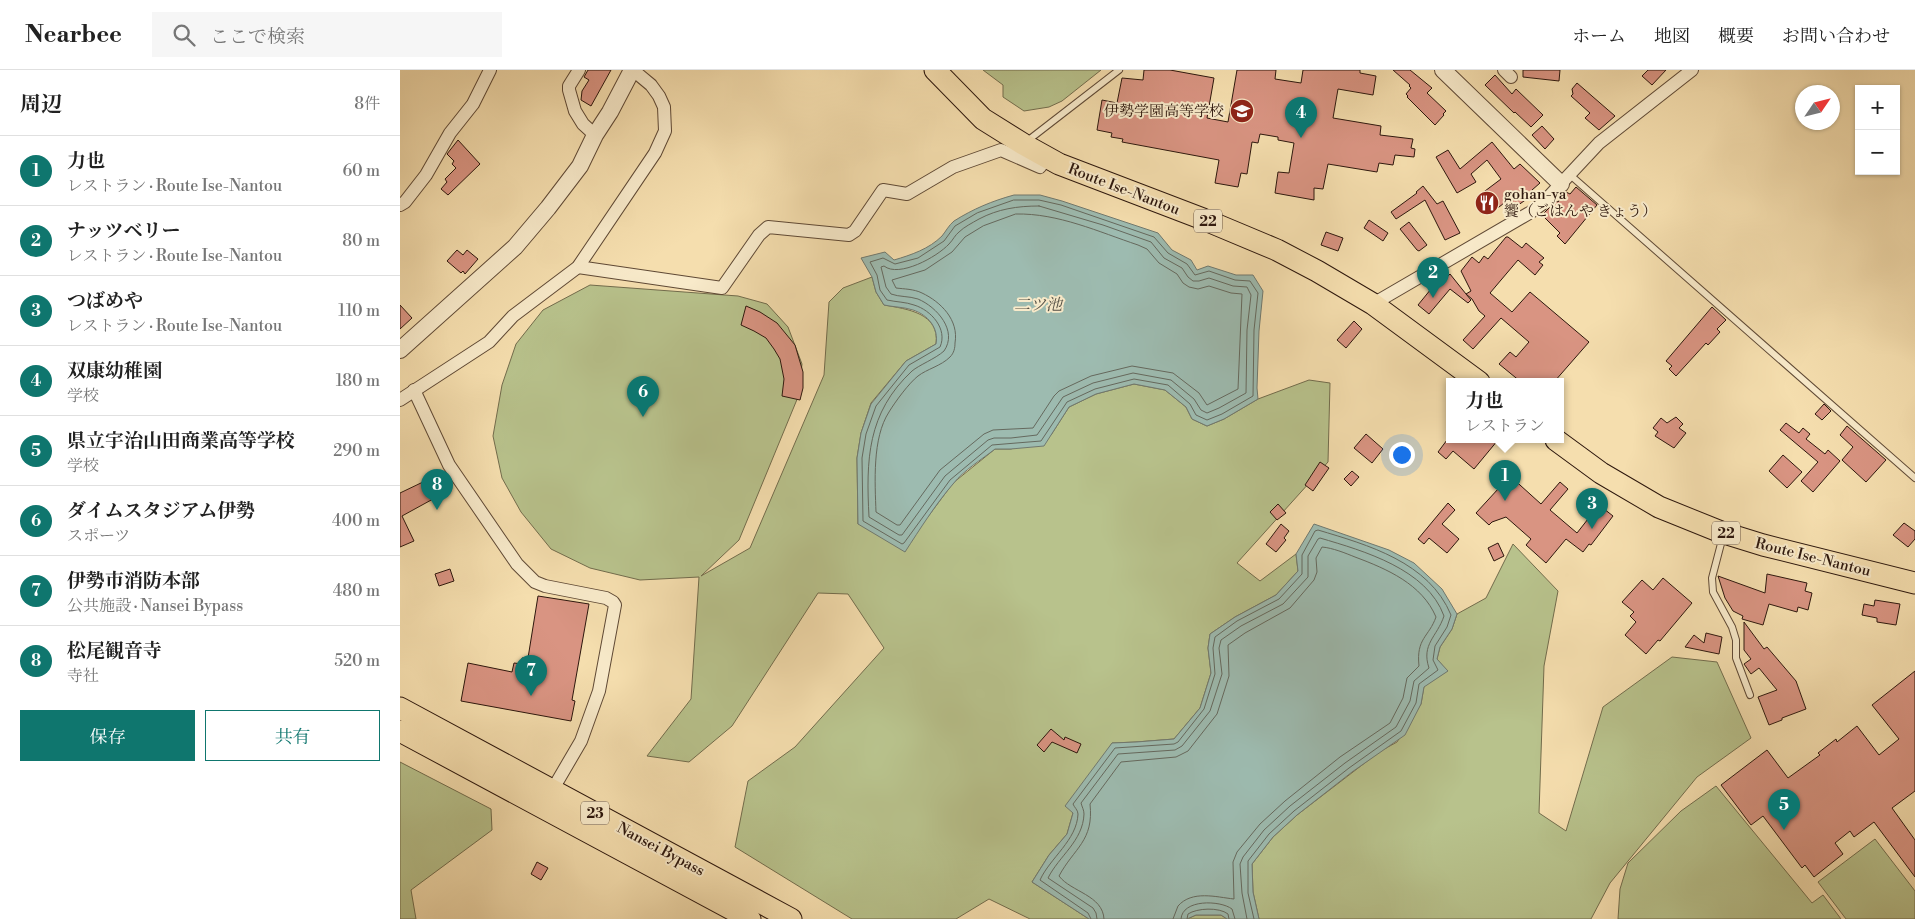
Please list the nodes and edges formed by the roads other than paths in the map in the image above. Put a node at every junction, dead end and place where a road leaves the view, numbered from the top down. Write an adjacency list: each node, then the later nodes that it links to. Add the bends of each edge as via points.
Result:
1 (490, 70): 12 (street, via 473,104 450,133 426,175)
2 (579, 70): 8 (street, via 569,90 582,124)
3 (633, 70): 8 (street); 13 (street, via 659,96 664,107 665,131 655,152)
4 (935, 70): 9 (main road, Route Ise-Nantou / 22, via 983,120)
5 (1119, 70): 9 (lane)
6 (1443, 70): 11 (street)
7 (1692, 70): 11 (street, via 1598,143)
8 (594, 135): 15 (street, via 580,166 514,248)
9 (1023, 144): 10 (main road, Route Ise-Nantou / 22)
10 (1047, 157): 13 (street, via 1040,167 1001,150 953,167 907,194 883,190 849,235 768,227 759,234 722,288); 14 (main road, Route Ise-Nantou / 22, via 1277,250)
11 (1565, 179): 14 (street, via 1531,212); 20 (lane)
12 (400, 205)
13 (578, 267): 17 (street, via 513,316 489,342)
14 (1373, 304): 16 (main road, Route Ise-Nantou / 22)
15 (400, 350)
16 (1474, 378)
17 (414, 390): 18 (street); 26 (street, via 449,465 527,575 545,586 606,598 615,606 599,691 581,741)
18 (400, 400)
19 (1560, 443): 21 (main road, Route Ise-Nantou / 22, via 1601,473 1659,507)
20 (1915, 478)
21 (1724, 533): 22 (main road, Route Ise-Nantou / 22); 23 (lane, via 1712,578 1713,592 1732,627 1736,658)
22 (1915, 583)
23 (1750, 695)
24 (400, 708): 26 (main road, Nansei Bypass / 23)
25 (400, 731): 26 (main road, Nansei Bypass / 23)
26 (548, 799): 27 (main road, Nansei Bypass / 23); 28 (main road, Nansei Bypass / 23)
27 (750, 919)
28 (791, 919)

